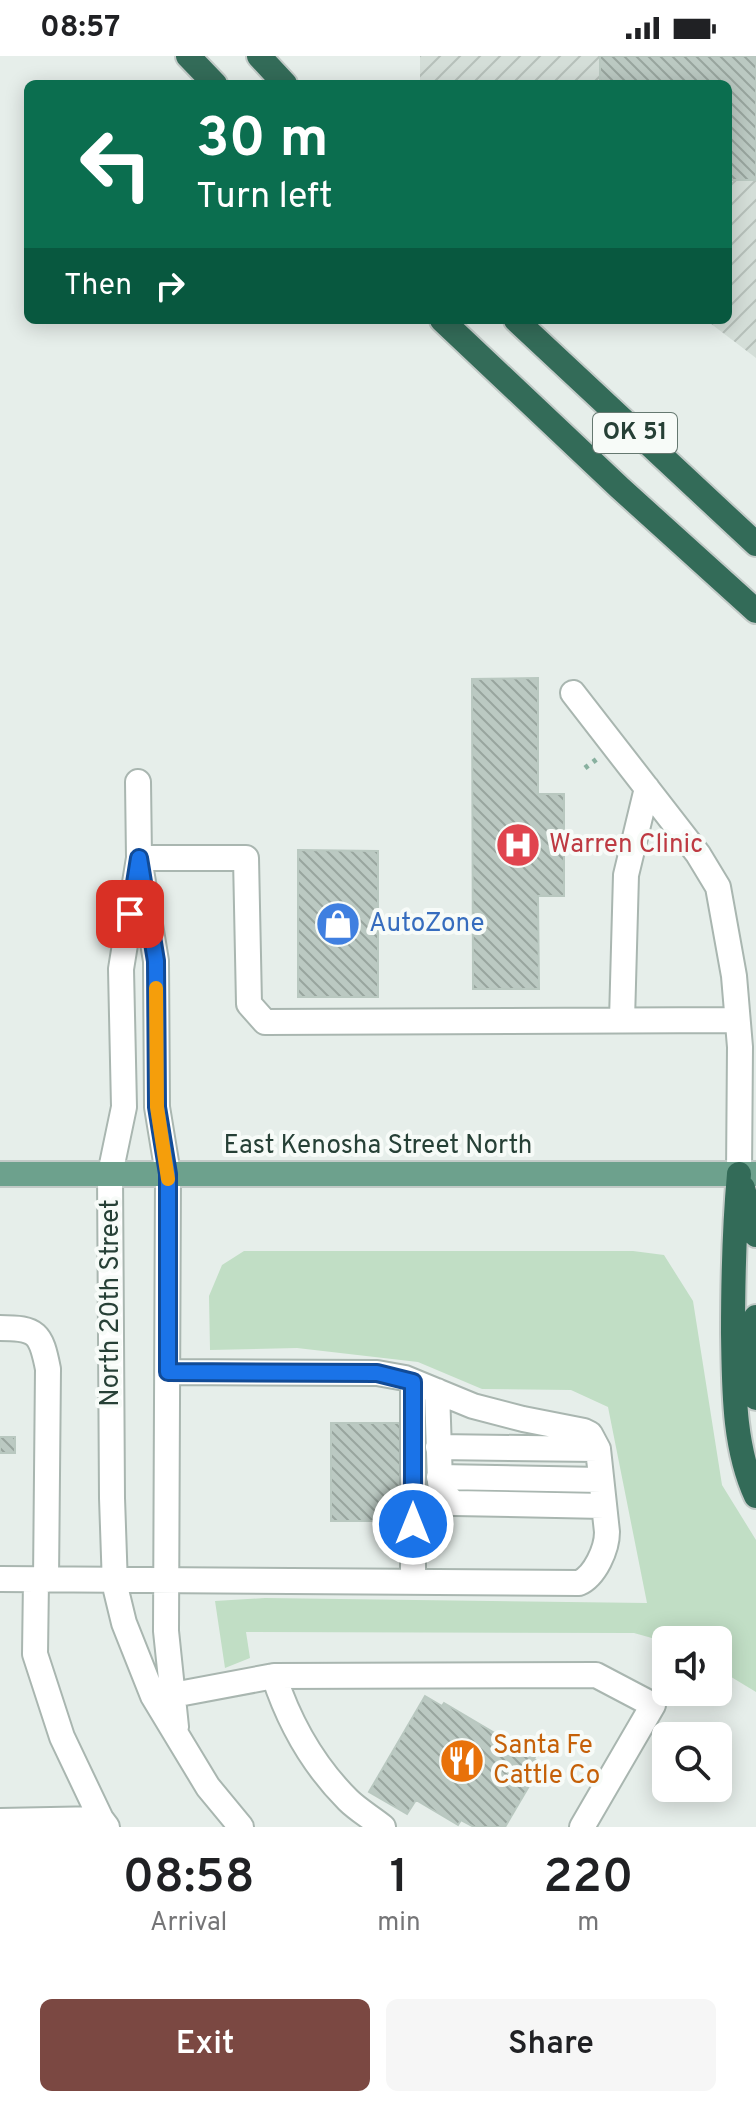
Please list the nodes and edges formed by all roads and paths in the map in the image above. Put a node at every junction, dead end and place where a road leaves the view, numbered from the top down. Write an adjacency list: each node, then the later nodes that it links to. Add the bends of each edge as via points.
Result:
1 (188, 56): 3 (highway)
2 (259, 56): 4 (highway)
3 (211, 80)
4 (281, 80)
5 (446, 324): 8 (highway, OK 51)
6 (520, 324): 7 (highway, OK 51)
7 (756, 544)
8 (756, 611)
9 (573, 693): 11 (street)
10 (138, 782): 12 (street, North 20th Street)
11 (647, 788): 13 (street, via 626,875); 14 (street, via 718,887)
12 (139, 858): 13 (street, via 246,858 249,1004 265,1022); 16 (street, North 20th Street, via 121,969 124,1107); 17 (street, North 20th Street, via 156,961 157,1107)
13 (622, 1020): 14 (street)
14 (736, 1020): 18 (street)
15 (0, 1174): 16 (main road, East Kenosha Street North)
16 (110, 1174): 17 (main road, East Kenosha Street North); 31 (street, North 20th Street)
17 (168, 1174): 18 (main road, East Kenosha Street North); 22 (street, North 20th Street)
18 (748, 1174): 19 (highway); 28 (highway, via 733,1241 734,1379 742,1453)
19 (756, 1235)
20 (756, 1317): 25 (highway)
21 (0, 1328): 30 (street, via 36,1333 48,1369)
22 (168, 1372): 23 (street, via 377,1373); 32 (street, North 20th Street)
23 (413, 1382): 24 (street); 33 (street)
24 (437, 1391): 26 (street); 27 (street)
25 (756, 1398)
26 (440, 1462): 27 (street); 27 (street, via 454,1503 461,1505)
27 (599, 1471): 33 (street, via 606,1544 584,1581)
28 (756, 1496)
29 (0, 1579): 30 (street)
30 (41, 1580): 31 (street); 38 (street, via 35,1654 62,1737)
31 (115, 1580): 32 (street); 36 (street, North 20th Street, via 124,1623 153,1696)
32 (167, 1580): 33 (street); 35 (street, North 20th Street)
33 (413, 1581)
34 (274, 1676): 35 (street); 40 (street, via 307,1749 348,1800); 41 (street, via 596,1675 653,1705)
35 (173, 1695): 36 (street, North 20th Street)
36 (177, 1738): 39 (street, North 20th Street)
37 (0, 1821): 38 (street)
38 (104, 1823)
39 (236, 1825)
40 (383, 1827)
41 (582, 1827)

